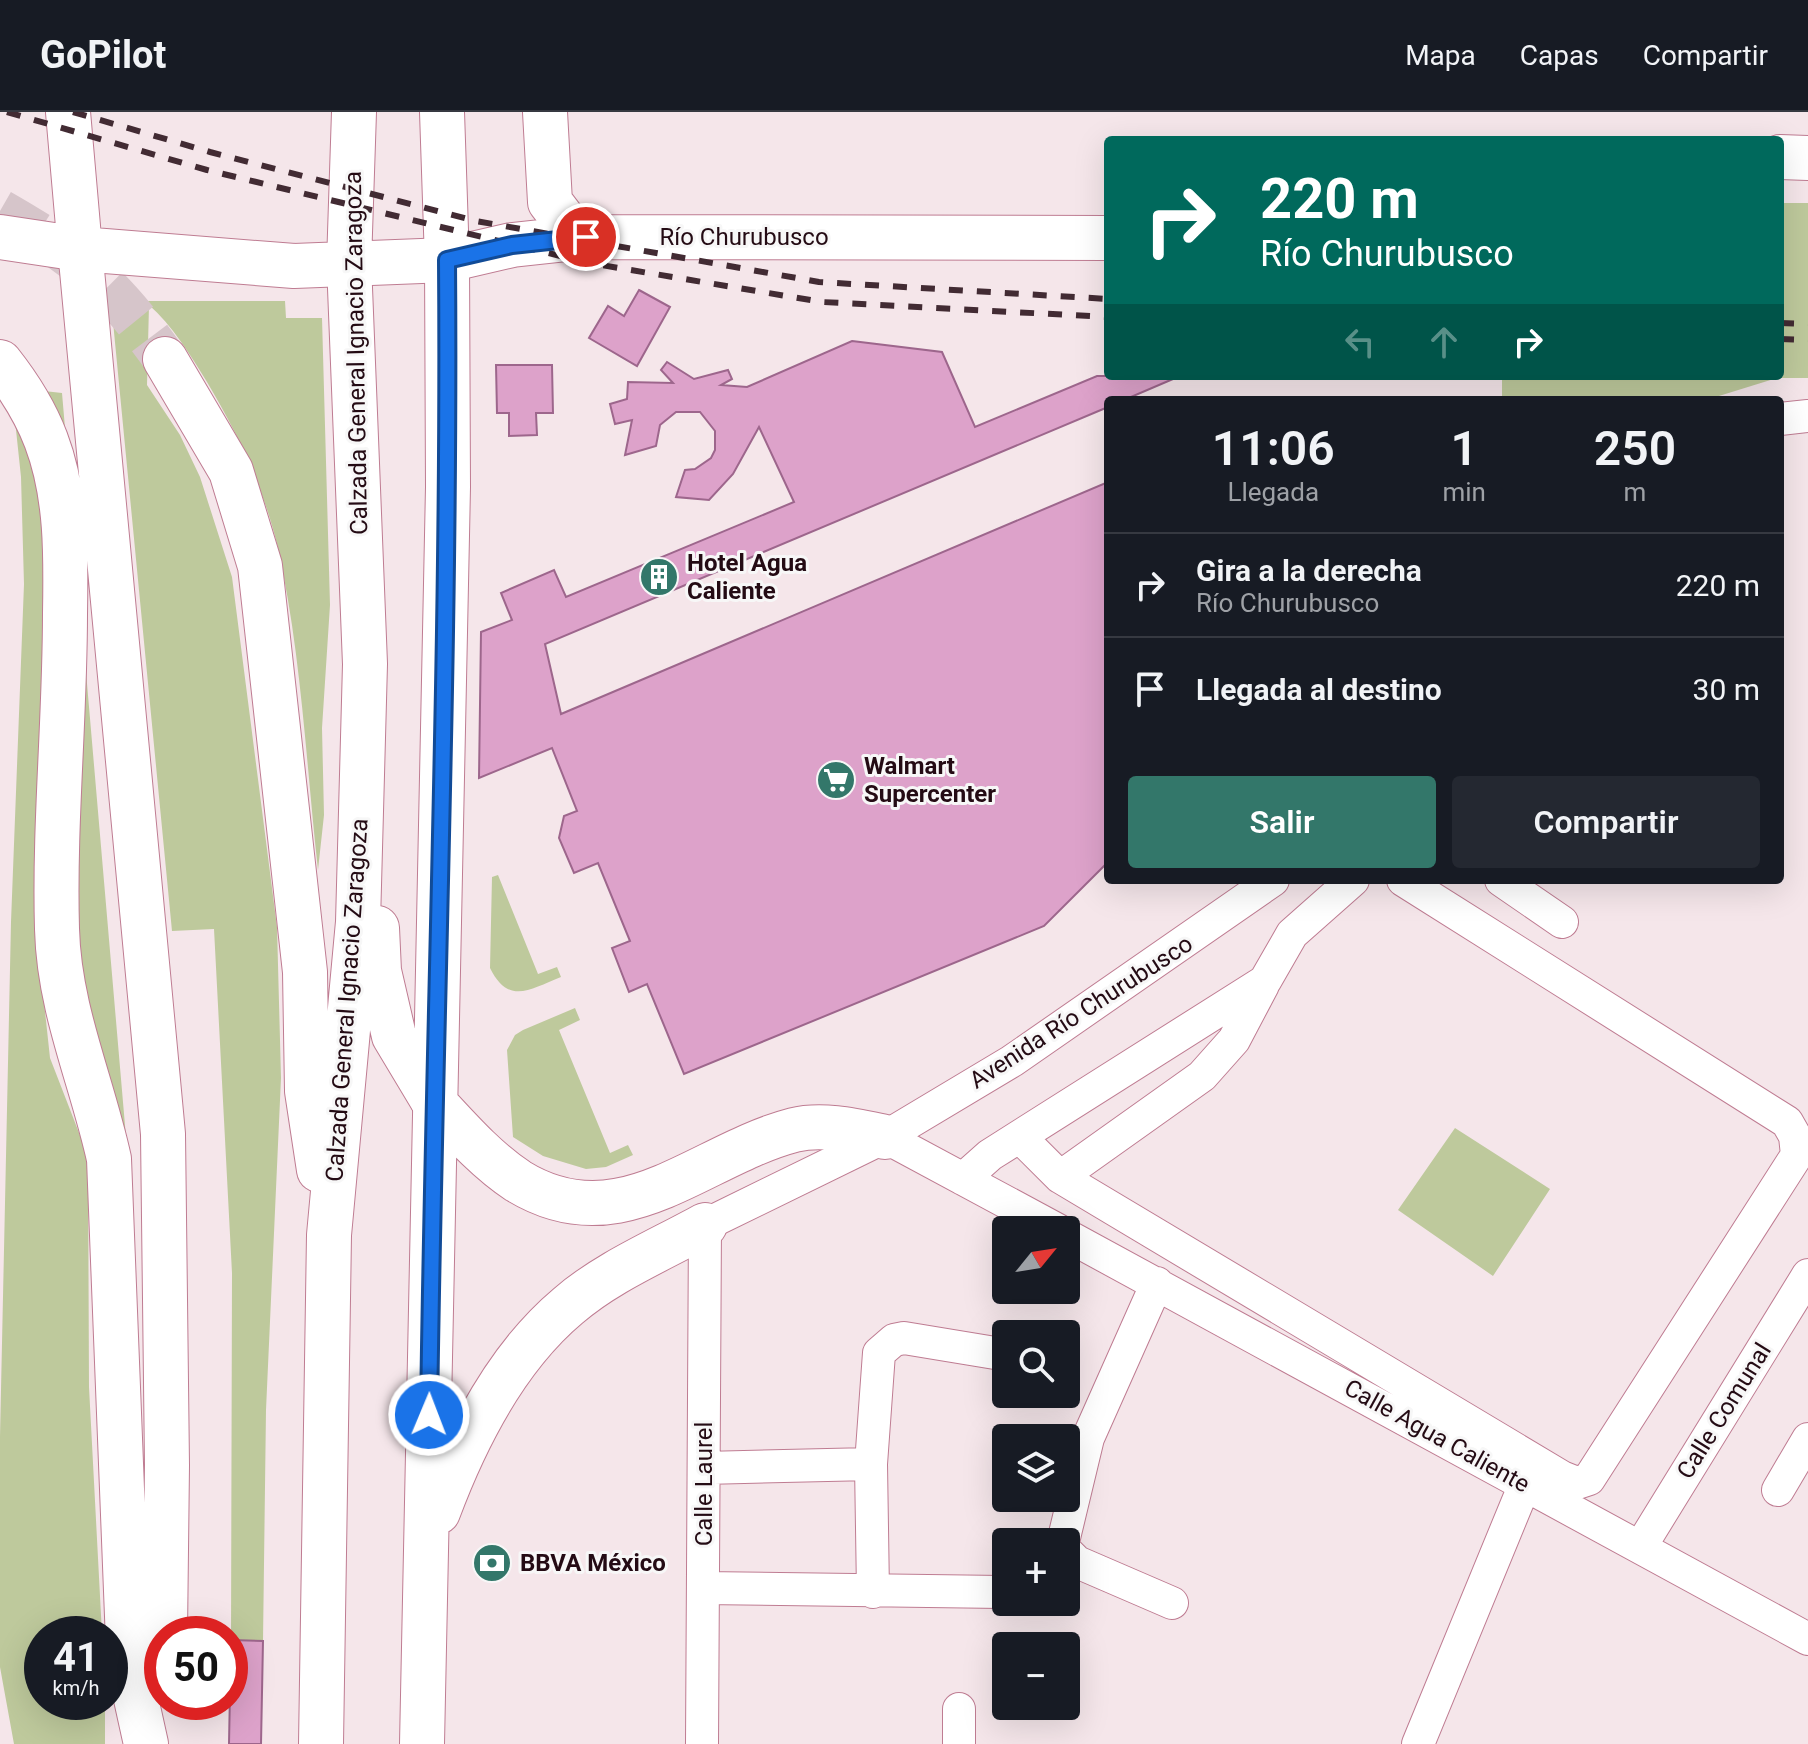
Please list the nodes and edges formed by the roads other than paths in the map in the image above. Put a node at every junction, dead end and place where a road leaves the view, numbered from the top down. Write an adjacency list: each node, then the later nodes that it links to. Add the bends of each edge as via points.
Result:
1 (68, 112): 10 (main road)
2 (354, 112): 12 (main road, Calzada General Ignacio Zaragoza)
3 (442, 112): 11 (main road)
4 (545, 112): 8 (main road, via 550,202)
5 (1784, 157): 6 (main road)
6 (1808, 158)
7 (0, 237): 10 (main road, Río Churubusco)
8 (586, 237): 9 (main road, Río Churubusco); 11 (main road, Río Churubusco, via 512,245)
9 (1104, 238)
10 (80, 249): 12 (main road, Río Churubusco, via 213,262); 49 (main road, via 163,1134)
11 (447, 260): 12 (main road, Río Churubusco); 24 (main road, via 443,812)
12 (349, 263): 17 (main road, Calzada General Ignacio Zaragoza)
13 (165, 359): 31 (main road, via 231,471 260,566 305,972 307,1091)
14 (0, 362): 53 (main road, via 33,409 47,441 63,519 66,678 57,931 61,988 109,1159 129,1667)
15 (1808, 416): 16 (street)
16 (1784, 419)
17 (365, 664): 24 (main road, via 379,971 394,1036); 31 (main road, Calzada General Ignacio Zaragoza, via 358,922)
18 (1267, 884): 25 (street, Avenida Río Churubusco, via 1012,1061)
19 (1348, 884): 23 (street, via 1292,934)
20 (1409, 884): 27 (street, via 1787,1122 1795,1136 1797,1155 1589,1479 1577,1483 1562,1477)
21 (1507, 884): 22 (street)
22 (1562, 922)
23 (1265, 981): 26 (street); 27 (street, via 1234,1040 1202,1076)
24 (433, 1101): 25 (main road, via 517,1180 574,1203 605,1204 644,1196 796,1129 833,1128); 42 (main road)
25 (885, 1137): 28 (street); 30 (street)
26 (1021, 1138): 27 (street); 28 (street, via 990,1155)
27 (1060, 1177)
28 (963, 1179): 29 (street)
29 (1032, 1216)
30 (705, 1225): 38 (street, Calle Laurel); 42 (main road, via 567,1306 535,1341 459,1455)
31 (329, 1235): 55 (main road, Calzada General Ignacio Zaragoza)
32 (1080, 1242): 34 (street, Calle Agua Caliente)
33 (1808, 1275): 43 (street, Calle Comunal)
34 (1157, 1283): 39 (street, Calle Agua Caliente); 41 (street, via 1088,1438)
35 (992, 1353): 37 (street, via 904,1338 885,1345 876,1362)
36 (1808, 1439): 40 (street)
37 (871, 1464): 38 (street); 46 (street)
38 (704, 1468): 45 (street, Calle Laurel)
39 (1525, 1484): 43 (street, Calle Agua Caliente); 59 (street)
40 (1778, 1490)
41 (1066, 1528)
42 (427, 1540): 56 (main road)
43 (1641, 1546): 50 (street, Calle Agua Caliente)
44 (1080, 1563): 48 (street)
45 (703, 1588): 46 (street); 57 (street, Calle Laurel)
46 (873, 1592): 47 (street)
47 (992, 1592)
48 (1172, 1603)
49 (165, 1616)
50 (1808, 1639)
51 (959, 1709): 58 (street)
52 (164, 1720): 54 (main road)
53 (146, 1744)
54 (163, 1744)
55 (321, 1744)
56 (422, 1744)
57 (702, 1744)
58 (959, 1744)
59 (1418, 1744)

